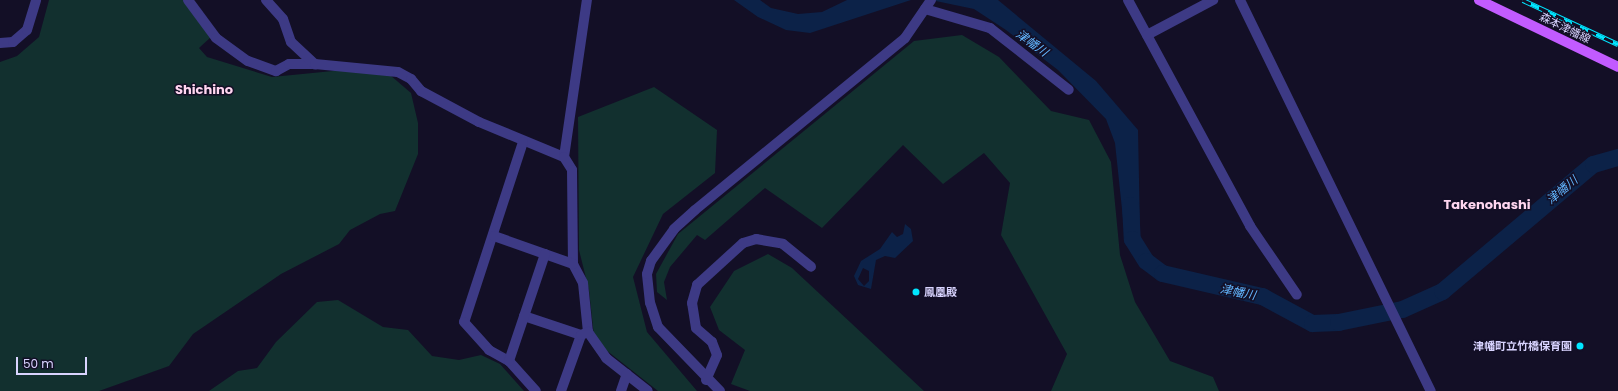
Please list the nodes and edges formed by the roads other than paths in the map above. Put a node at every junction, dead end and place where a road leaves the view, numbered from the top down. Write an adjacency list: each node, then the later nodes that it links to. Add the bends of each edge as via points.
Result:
1 (36, 0): 12 (street, via 27,30 13,42)
2 (188, 0): 13 (street, via 216,38 248,61 276,71 289,64)
3 (266, 0): 13 (street, via 283,20 291,42)
4 (587, 0): 17 (street)
5 (931, 0): 10 (street)
6 (1128, 0): 11 (street)
7 (1213, 0): 11 (street)
8 (1240, 0): 33 (street)
9 (1479, 0): 14 (main road, 森本津幡線)
10 (926, 9): 15 (street, via 990,28); 27 (street, via 904,38 674,229 650,261 647,274 650,303 658,327)
11 (1147, 35): 22 (street, via 1250,226)
12 (0, 43)
13 (315, 64): 16 (street, via 398,72 410,79 421,91)
14 (1618, 67)
15 (1069, 90)
16 (523, 142): 17 (street); 18 (street)
17 (564, 157): 20 (street, via 572,170)
18 (494, 236): 19 (street); 25 (street, via 464,322 489,350)
19 (544, 254): 20 (street); 23 (street)
20 (573, 264): 24 (street, via 583,284)
21 (811, 267): 27 (street, via 783,244 756,239 743,243 698,285 692,303 696,328 712,342 717,355)
22 (1297, 295)
23 (524, 316): 24 (street); 25 (street)
24 (584, 333): 26 (street, via 606,358); 29 (street)
25 (508, 361): 28 (street)
26 (627, 374): 30 (street); 31 (street)
27 (706, 380): 32 (street)
28 (536, 391)
29 (561, 391)
30 (621, 391)
31 (648, 391)
32 (720, 391)
33 (1431, 391)

